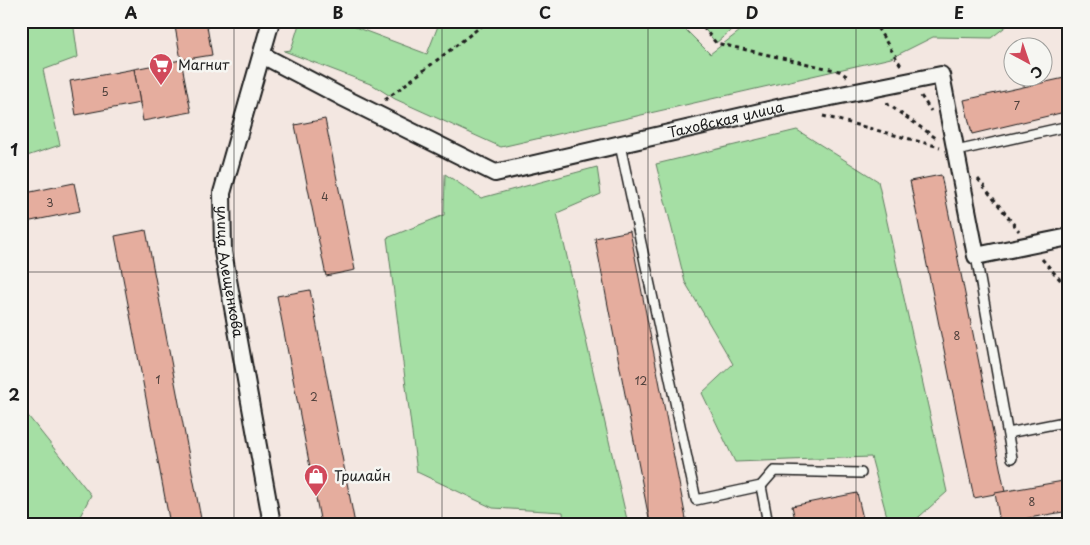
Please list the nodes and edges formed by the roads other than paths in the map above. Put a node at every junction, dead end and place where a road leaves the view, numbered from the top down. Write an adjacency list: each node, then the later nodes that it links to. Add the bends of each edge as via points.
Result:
1 (271, 21): 2 (street, улица Алещенкова)
2 (262, 54): 4 (street, Таховская улица, via 496,173); 13 (street, улица Алещенкова, via 222,193 223,252)
3 (1069, 126): 5 (lane)
4 (620, 145): 5 (street, Таховская улица, via 786,106 941,75); 12 (lane, via 696,500)
5 (956, 151): 7 (street, Таховская улица)
6 (1069, 237): 7 (street)
7 (976, 256): 9 (lane)
8 (1069, 421): 9 (lane)
9 (1008, 432): 10 (lane)
10 (1012, 458)
11 (860, 473): 12 (lane, via 774,471)
12 (761, 486): 14 (lane)
13 (272, 524)
14 (768, 524)

